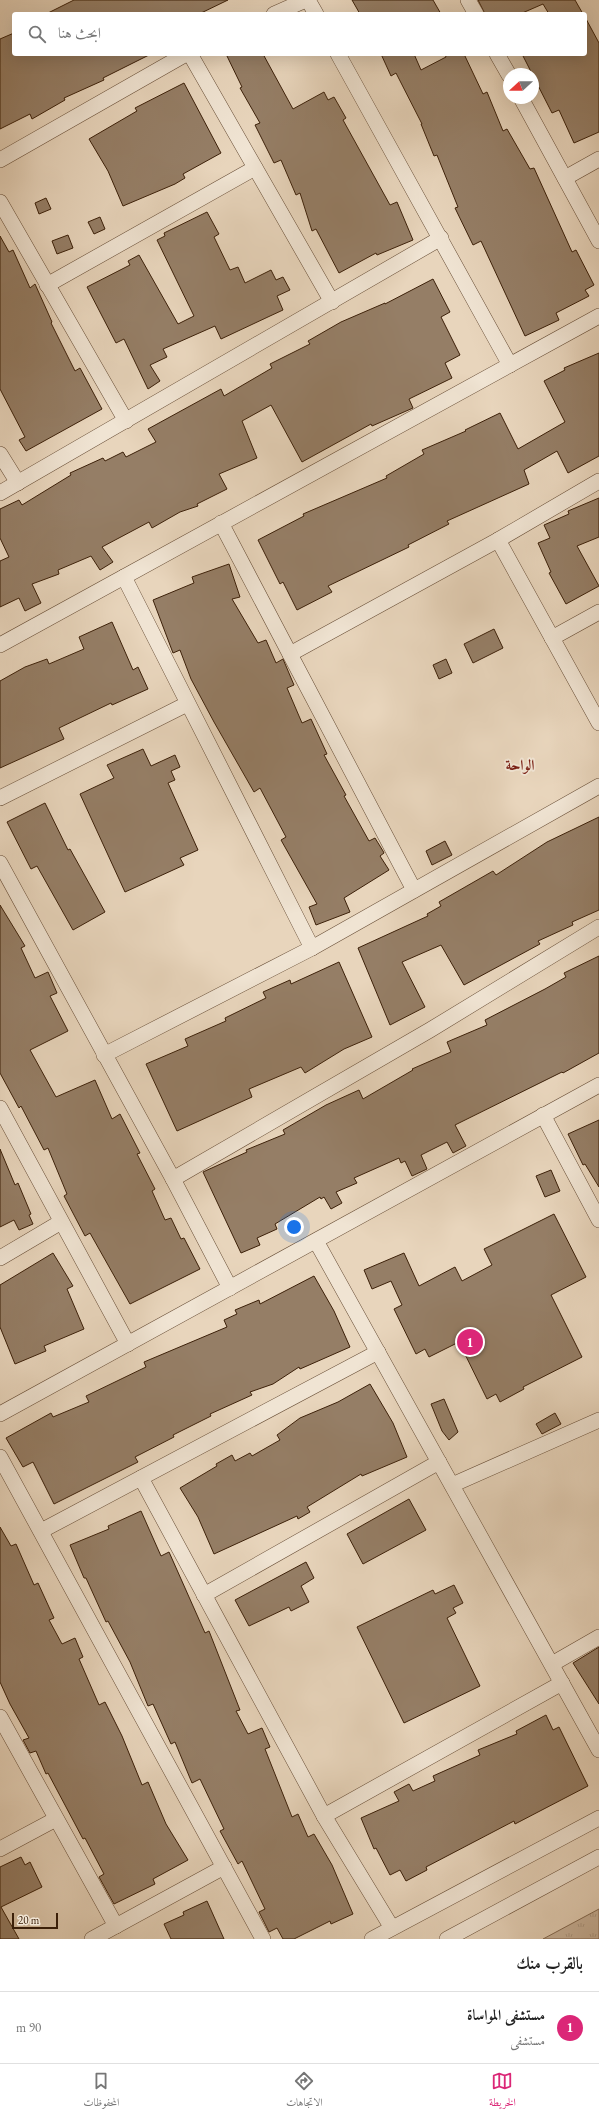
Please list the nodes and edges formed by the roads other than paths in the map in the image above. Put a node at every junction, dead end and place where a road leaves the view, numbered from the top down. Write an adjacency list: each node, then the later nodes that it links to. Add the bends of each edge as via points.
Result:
1 (307, 0): 3 (street); 4 (street)
2 (468, 0): 5 (street)
3 (279, 12)
4 (315, 12)
5 (475, 12)
6 (182, 56): 13 (street)
7 (191, 56): 14 (street)
8 (339, 56): 17 (street)
9 (498, 56): 10 (street)
10 (505, 68)
11 (524, 104): 15 (street)
12 (599, 159): 15 (street)
13 (0, 160)
14 (255, 168): 19 (street); 20 (street)
15 (565, 178): 18 (street)
16 (0, 202): 19 (street)
17 (441, 238): 20 (street); 22 (street)
18 (599, 241)
19 (47, 285): 23 (street)
20 (332, 302): 23 (street)
21 (599, 316): 22 (street)
22 (510, 365): 28 (street)
23 (126, 421): 26 (street)
24 (0, 454): 26 (street)
25 (599, 481): 29 (street)
26 (18, 483): 27 (street)
27 (0, 493)
28 (221, 523): 30 (street); 34 (street)
29 (498, 540): 32 (street); 34 (street)
30 (124, 577): 33 (street); 35 (street)
31 (599, 612): 32 (street)
32 (552, 638): 36 (street)
33 (0, 645)
34 (290, 654): 40 (street)
35 (187, 704): 38 (street); 42 (street)
36 (599, 723)
37 (599, 786): 40 (street)
38 (0, 798)
39 (0, 863): 43 (street)
40 (414, 890): 42 (street)
41 (599, 927): 47 (street, via 430,1030)
42 (312, 948): 43 (street)
43 (104, 1055): 47 (street)
44 (599, 1085): 46 (street)
45 (1, 1112): 49 (street)
46 (543, 1115): 48 (street); 50 (street)
47 (173, 1179): 52 (street)
48 (599, 1220)
49 (61, 1222): 51 (street); 53 (street)
50 (316, 1241): 52 (street); 54 (street)
51 (0, 1258)
52 (230, 1288): 53 (street)
53 (128, 1344): 55 (street)
54 (378, 1352): 58 (street); 59 (street)
55 (0, 1414)
56 (599, 1420): 60 (street)
57 (0, 1457): 61 (street)
58 (439, 1462): 60 (street); 62 (street)
59 (141, 1478): 61 (street); 62 (street)
60 (452, 1485): 64 (street)
61 (41, 1532): 73 (street)
62 (204, 1595): 68 (street)
63 (599, 1637): 64 (street)
64 (552, 1664): 65 (street)
65 (562, 1683): 67 (street); 68 (street)
66 (0, 1717): 70 (street)
67 (599, 1750)
68 (324, 1816): 75 (street)
69 (599, 1818): 75 (street)
70 (56, 1819): 71 (street); 74 (street)
71 (0, 1849)
72 (599, 1857): 79 (street)
73 (224, 1867): 74 (street); 77 (street)
74 (116, 1926): 76 (street)
75 (392, 1928): 78 (street)
76 (92, 1939)
77 (264, 1939)
78 (372, 1939)
79 (447, 1939)

